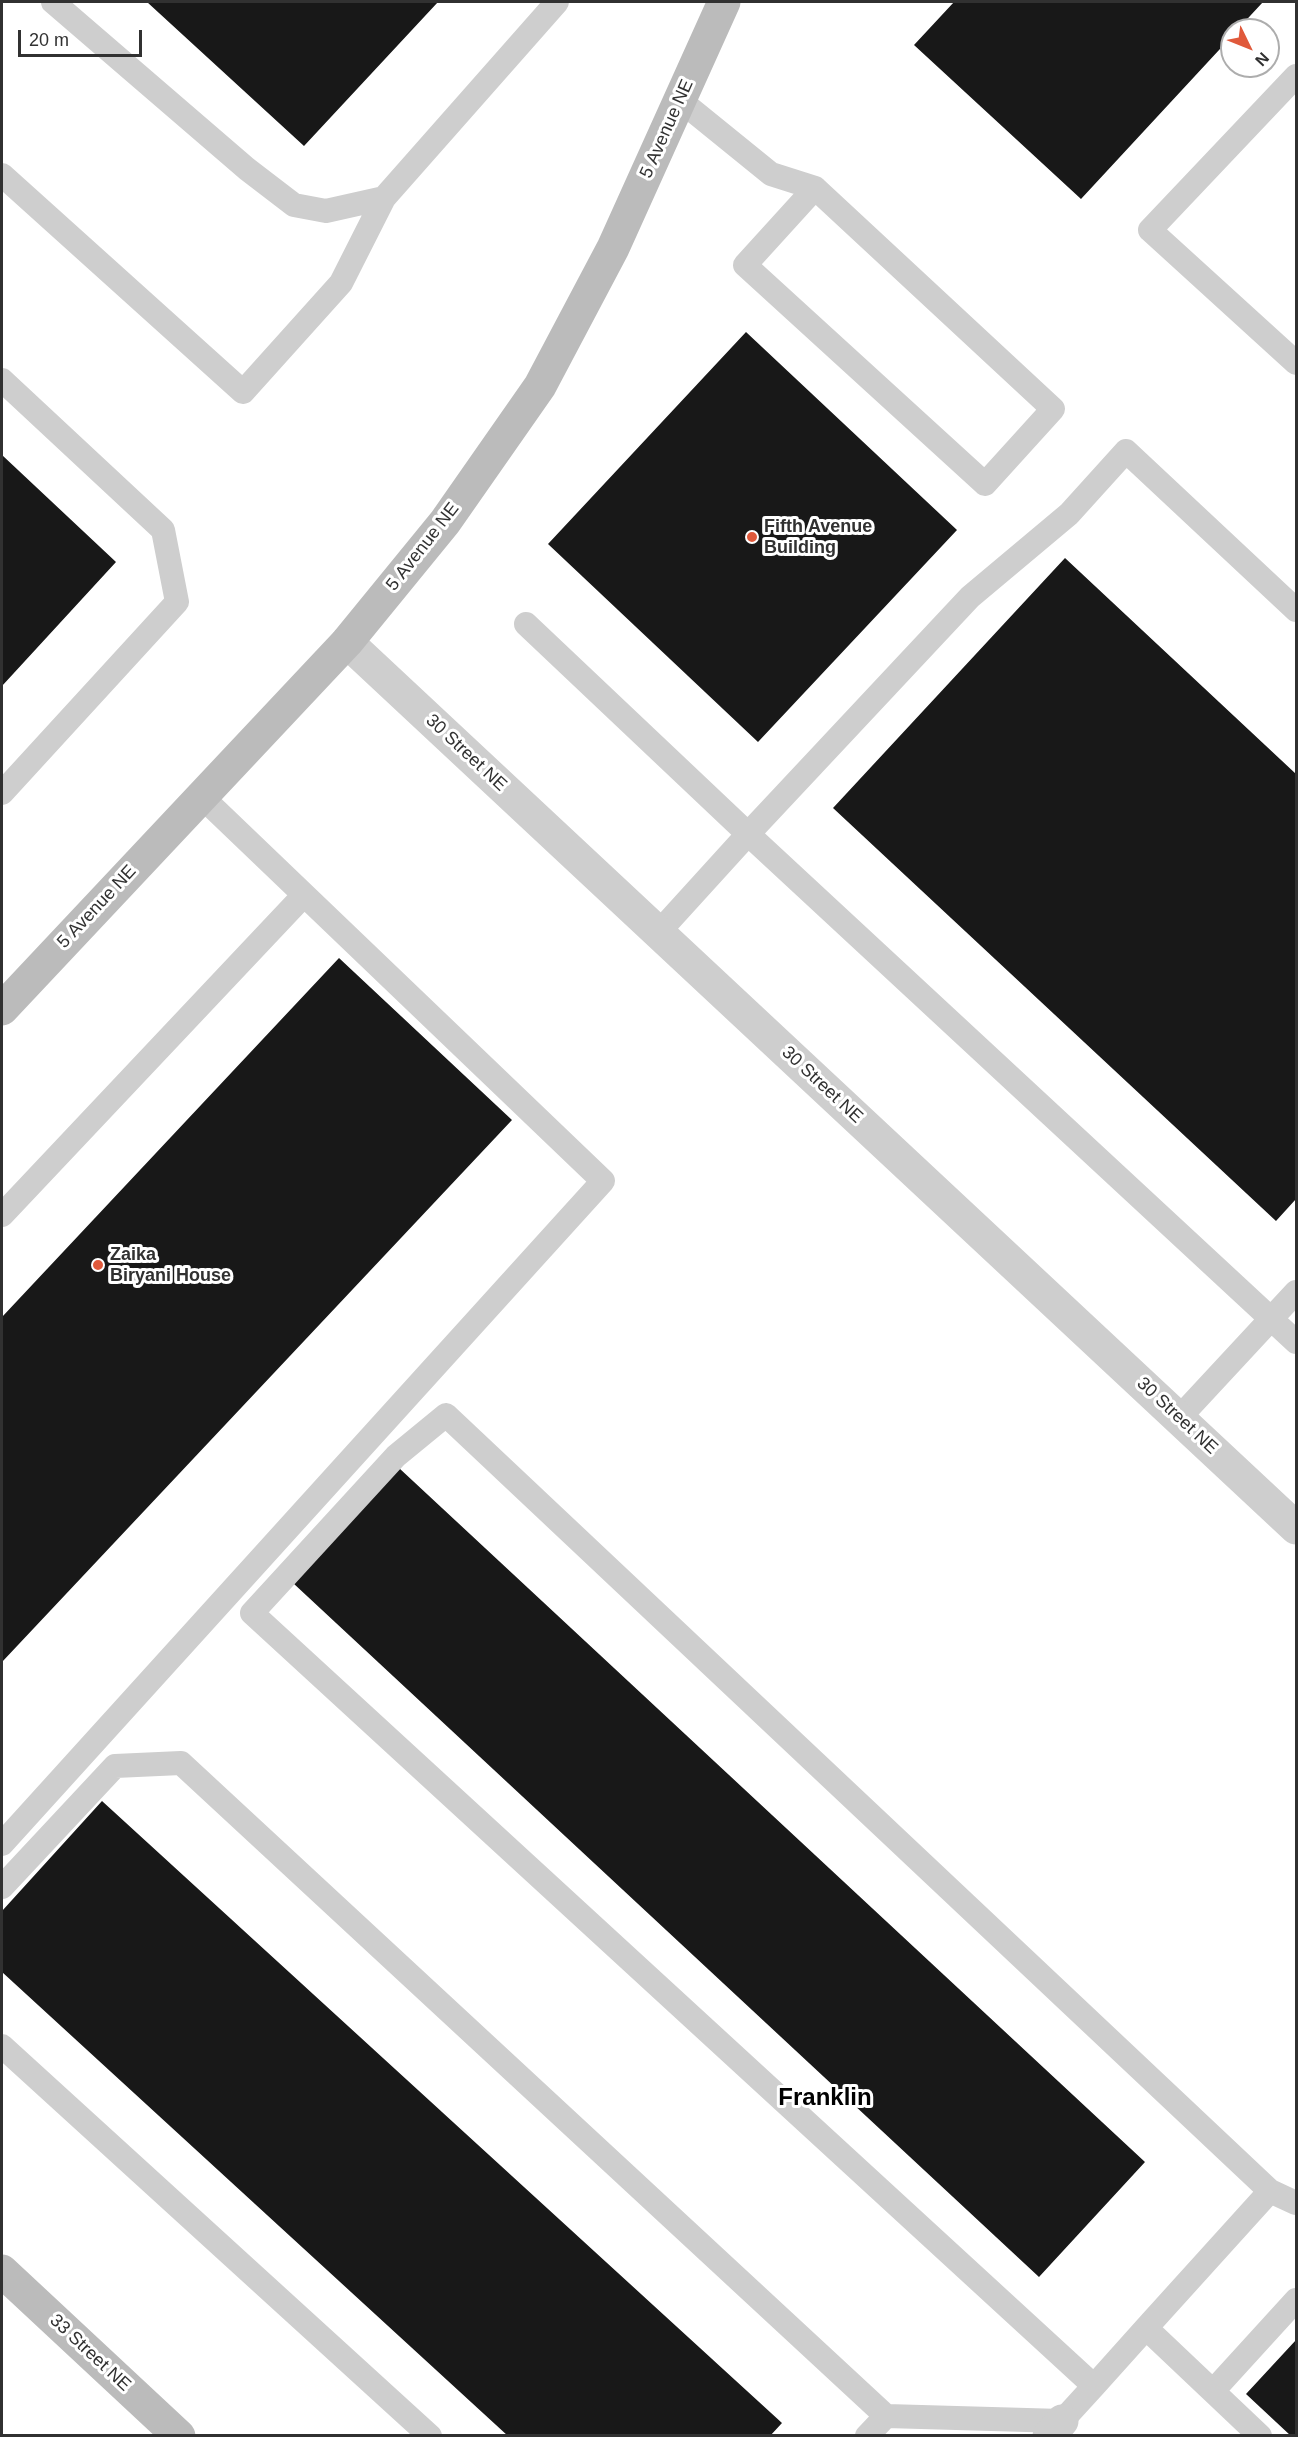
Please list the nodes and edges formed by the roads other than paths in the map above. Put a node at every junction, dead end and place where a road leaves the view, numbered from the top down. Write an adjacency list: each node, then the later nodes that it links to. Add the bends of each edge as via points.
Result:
1 (53, 2): 8 (lane, via 294,205 326,211)
2 (557, 2): 8 (lane)
3 (724, 2): 5 (street, 5 Avenue NE)
4 (1296, 76): 9 (lane, via 1150,230)
5 (681, 101): 7 (lane, via 771,174); 13 (street, 5 Avenue NE, via 613,248 540,386 445,522)
6 (2, 175): 8 (lane, via 243,392 341,283)
7 (815, 188): 7 (lane, via 1053,409 985,484 746,265)
8 (384, 198)
9 (1296, 363)
10 (2, 380): 14 (lane, via 163,530 177,602)
11 (1296, 610): 16 (lane, via 1126,452 1070,514 970,597)
12 (526, 624): 16 (lane)
13 (347, 642): 15 (street, 5 Avenue NE); 18 (street, 30 Street NE)
14 (2, 793)
15 (201, 796): 17 (lane); 19 (street, 5 Avenue NE)
16 (748, 834): 18 (lane); 22 (lane)
17 (304, 895): 20 (lane); 26 (lane, via 603,1181)
18 (658, 933): 24 (street, 30 Street NE)
19 (2, 1009)
20 (2, 1215)
21 (1296, 1292): 22 (lane)
22 (1272, 1319): 23 (lane); 24 (lane)
23 (1296, 1342)
24 (1179, 1418): 25 (street, 30 Street NE)
25 (1296, 1528)
26 (2, 1844)
27 (2, 1887): 36 (lane, via 115,1766 181,1763)
28 (2, 2046): 39 (lane)
29 (1270, 2191): 30 (lane); 33 (lane); 34 (lane, via 446,1415 396,1456 252,1613)
30 (1296, 2203)
31 (2, 2271): 38 (street, 33 Street NE)
32 (1296, 2300): 35 (lane)
33 (1146, 2328): 34 (lane); 35 (lane)
34 (1094, 2386): 37 (lane)
35 (1213, 2391): 41 (lane)
36 (886, 2416): 37 (lane); 40 (lane)
37 (1055, 2428)
38 (179, 2436)
39 (430, 2436)
40 (867, 2436)
41 (1260, 2436)

